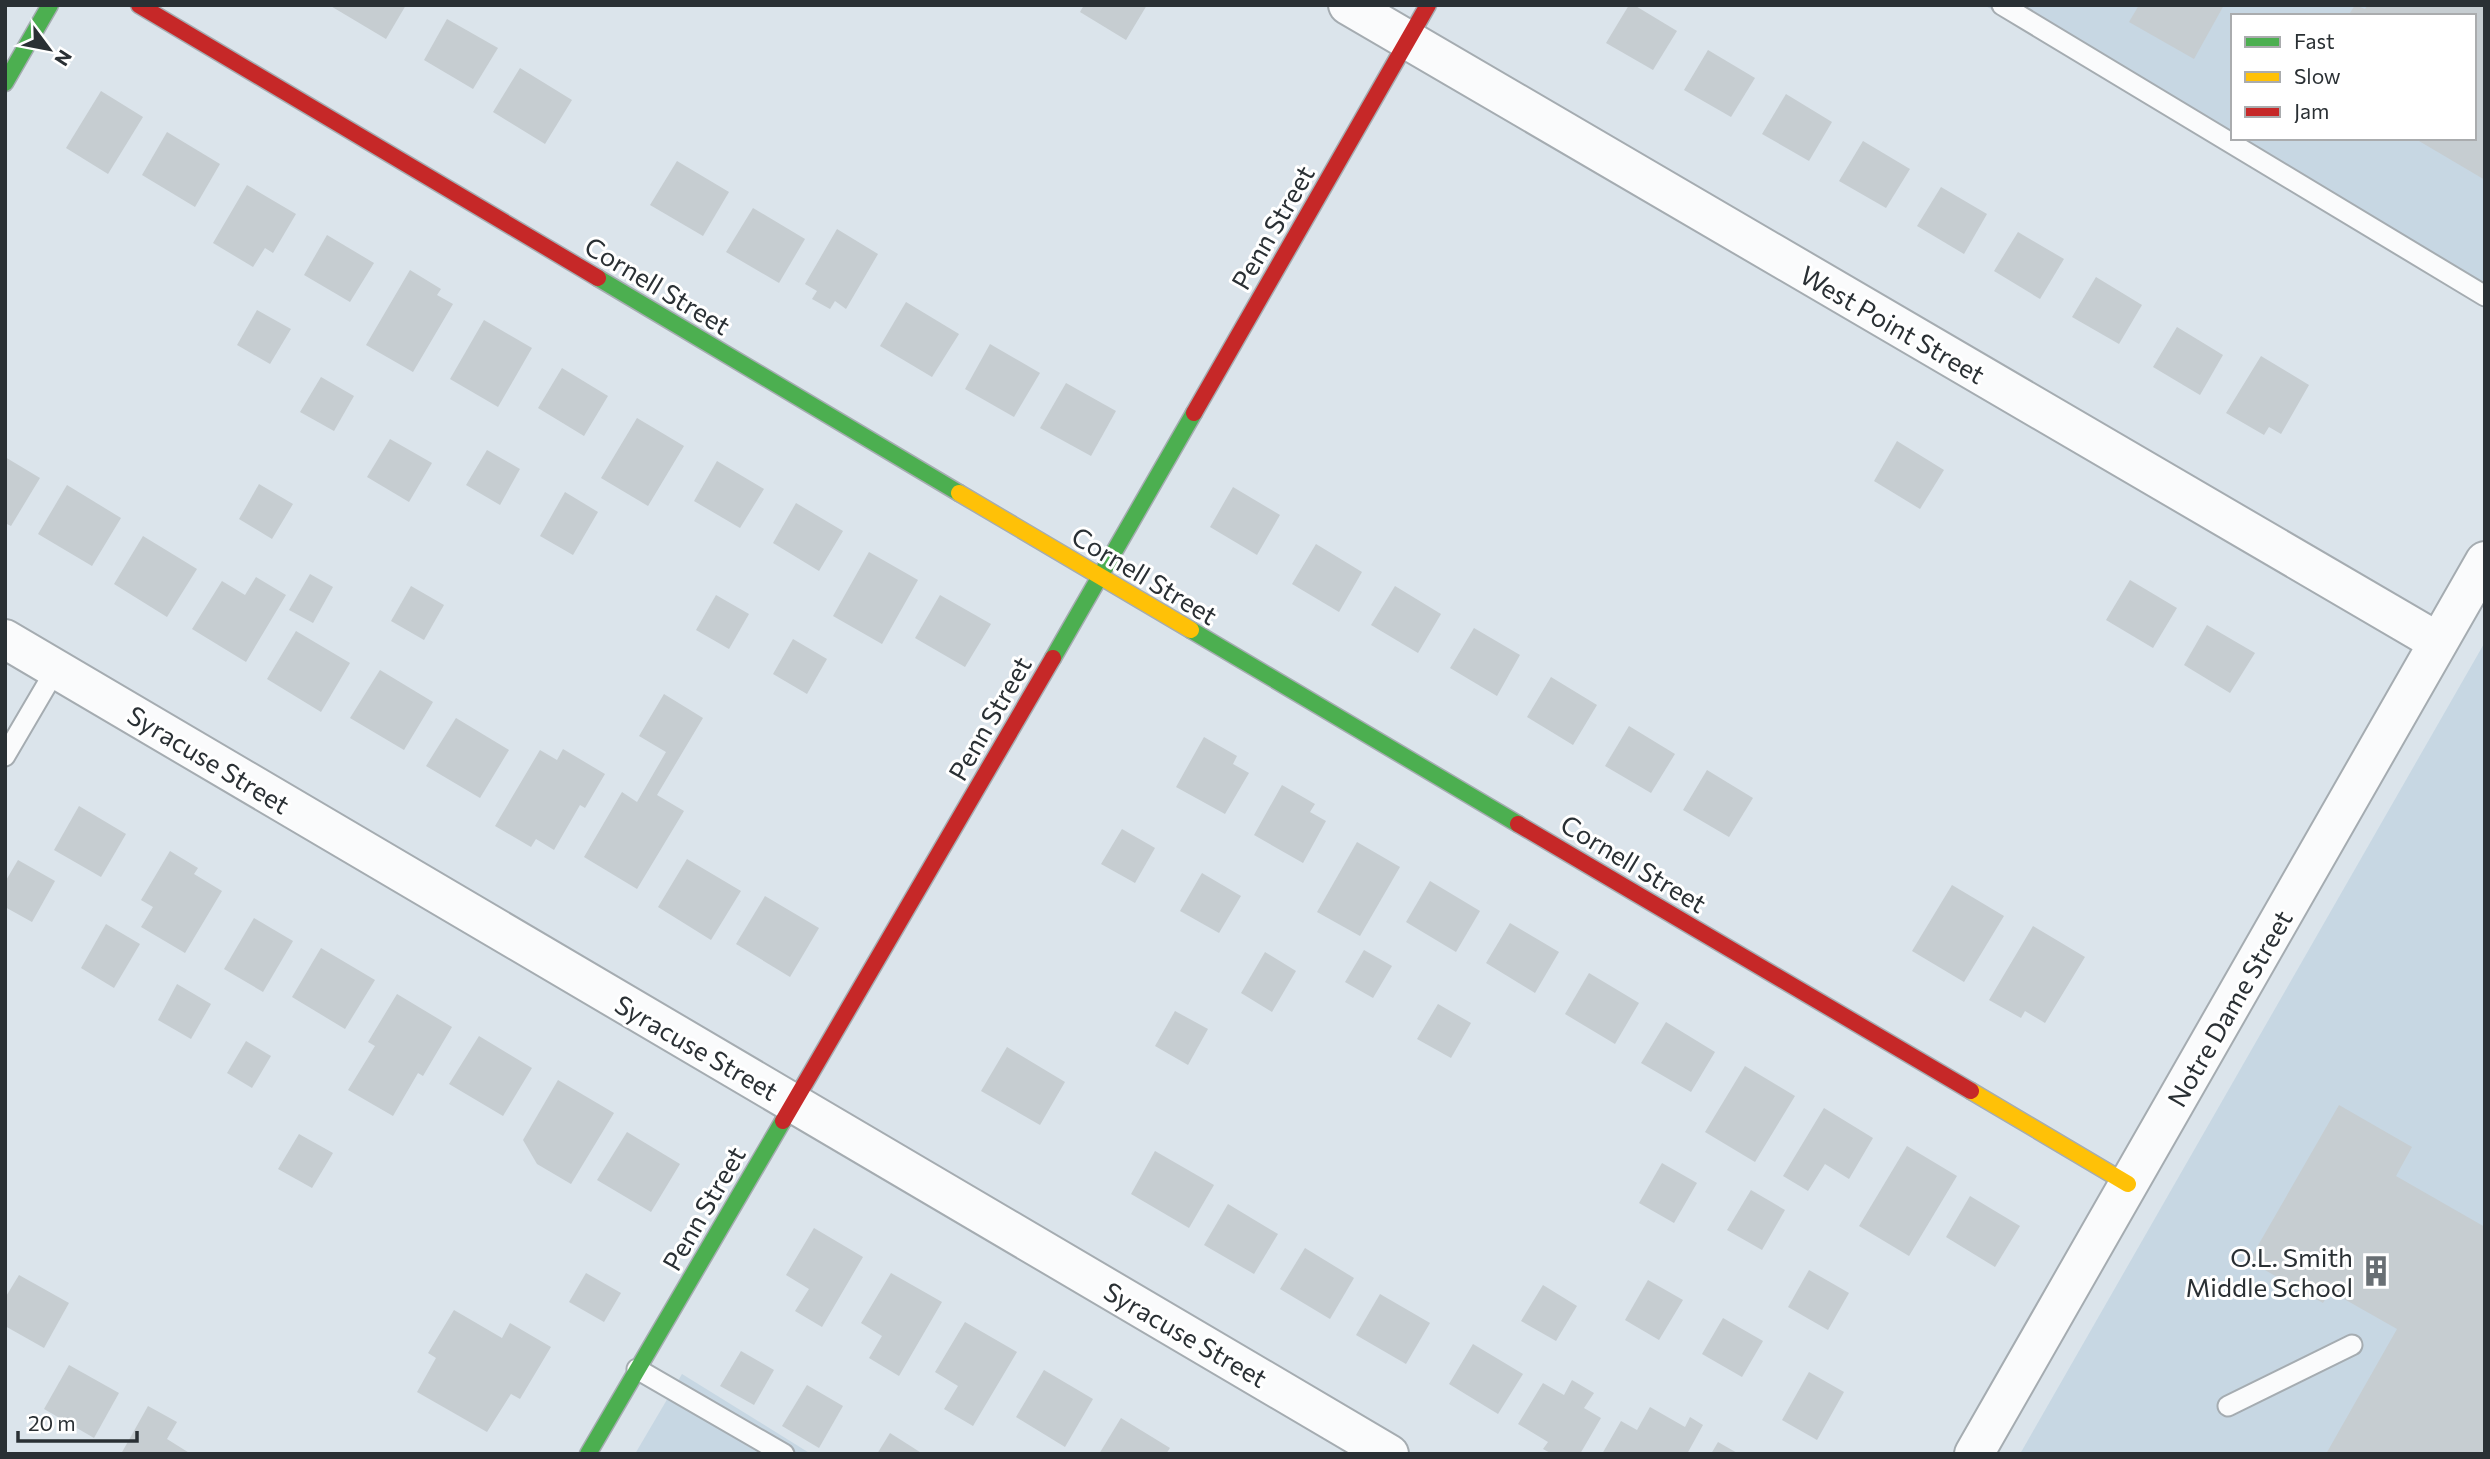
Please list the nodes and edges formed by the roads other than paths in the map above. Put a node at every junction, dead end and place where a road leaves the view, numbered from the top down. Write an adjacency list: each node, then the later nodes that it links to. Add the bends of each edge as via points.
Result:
1 (50, 5): 7 (street)
2 (139, 5): 10 (street, Cornell Street)
3 (1348, 5): 6 (street, West Point Street)
4 (1428, 5): 6 (street, Penn Street)
5 (2001, 5): 8 (lane)
6 (1407, 40): 10 (street, Penn Street); 12 (street, West Point Street)
7 (5, 83)
8 (2485, 296)
9 (2485, 561): 12 (street, Notre Dame Street)
10 (1100, 577): 15 (street, Penn Street); 16 (street, Cornell Street)
11 (5, 639): 13 (street, Syracuse Street)
12 (2438, 642): 16 (street, Notre Dame Street)
13 (56, 669): 14 (lane); 15 (street, Syracuse Street)
14 (5, 756)
15 (792, 1103): 18 (street, Penn Street); 22 (street, Syracuse Street)
16 (2128, 1184): 23 (street, Notre Dame Street)
17 (2352, 1345): 19 (lane)
18 (637, 1369): 20 (street, Penn Street); 21 (lane)
19 (2228, 1406)
20 (588, 1454)
21 (783, 1454)
22 (1390, 1454)
23 (1974, 1454)

